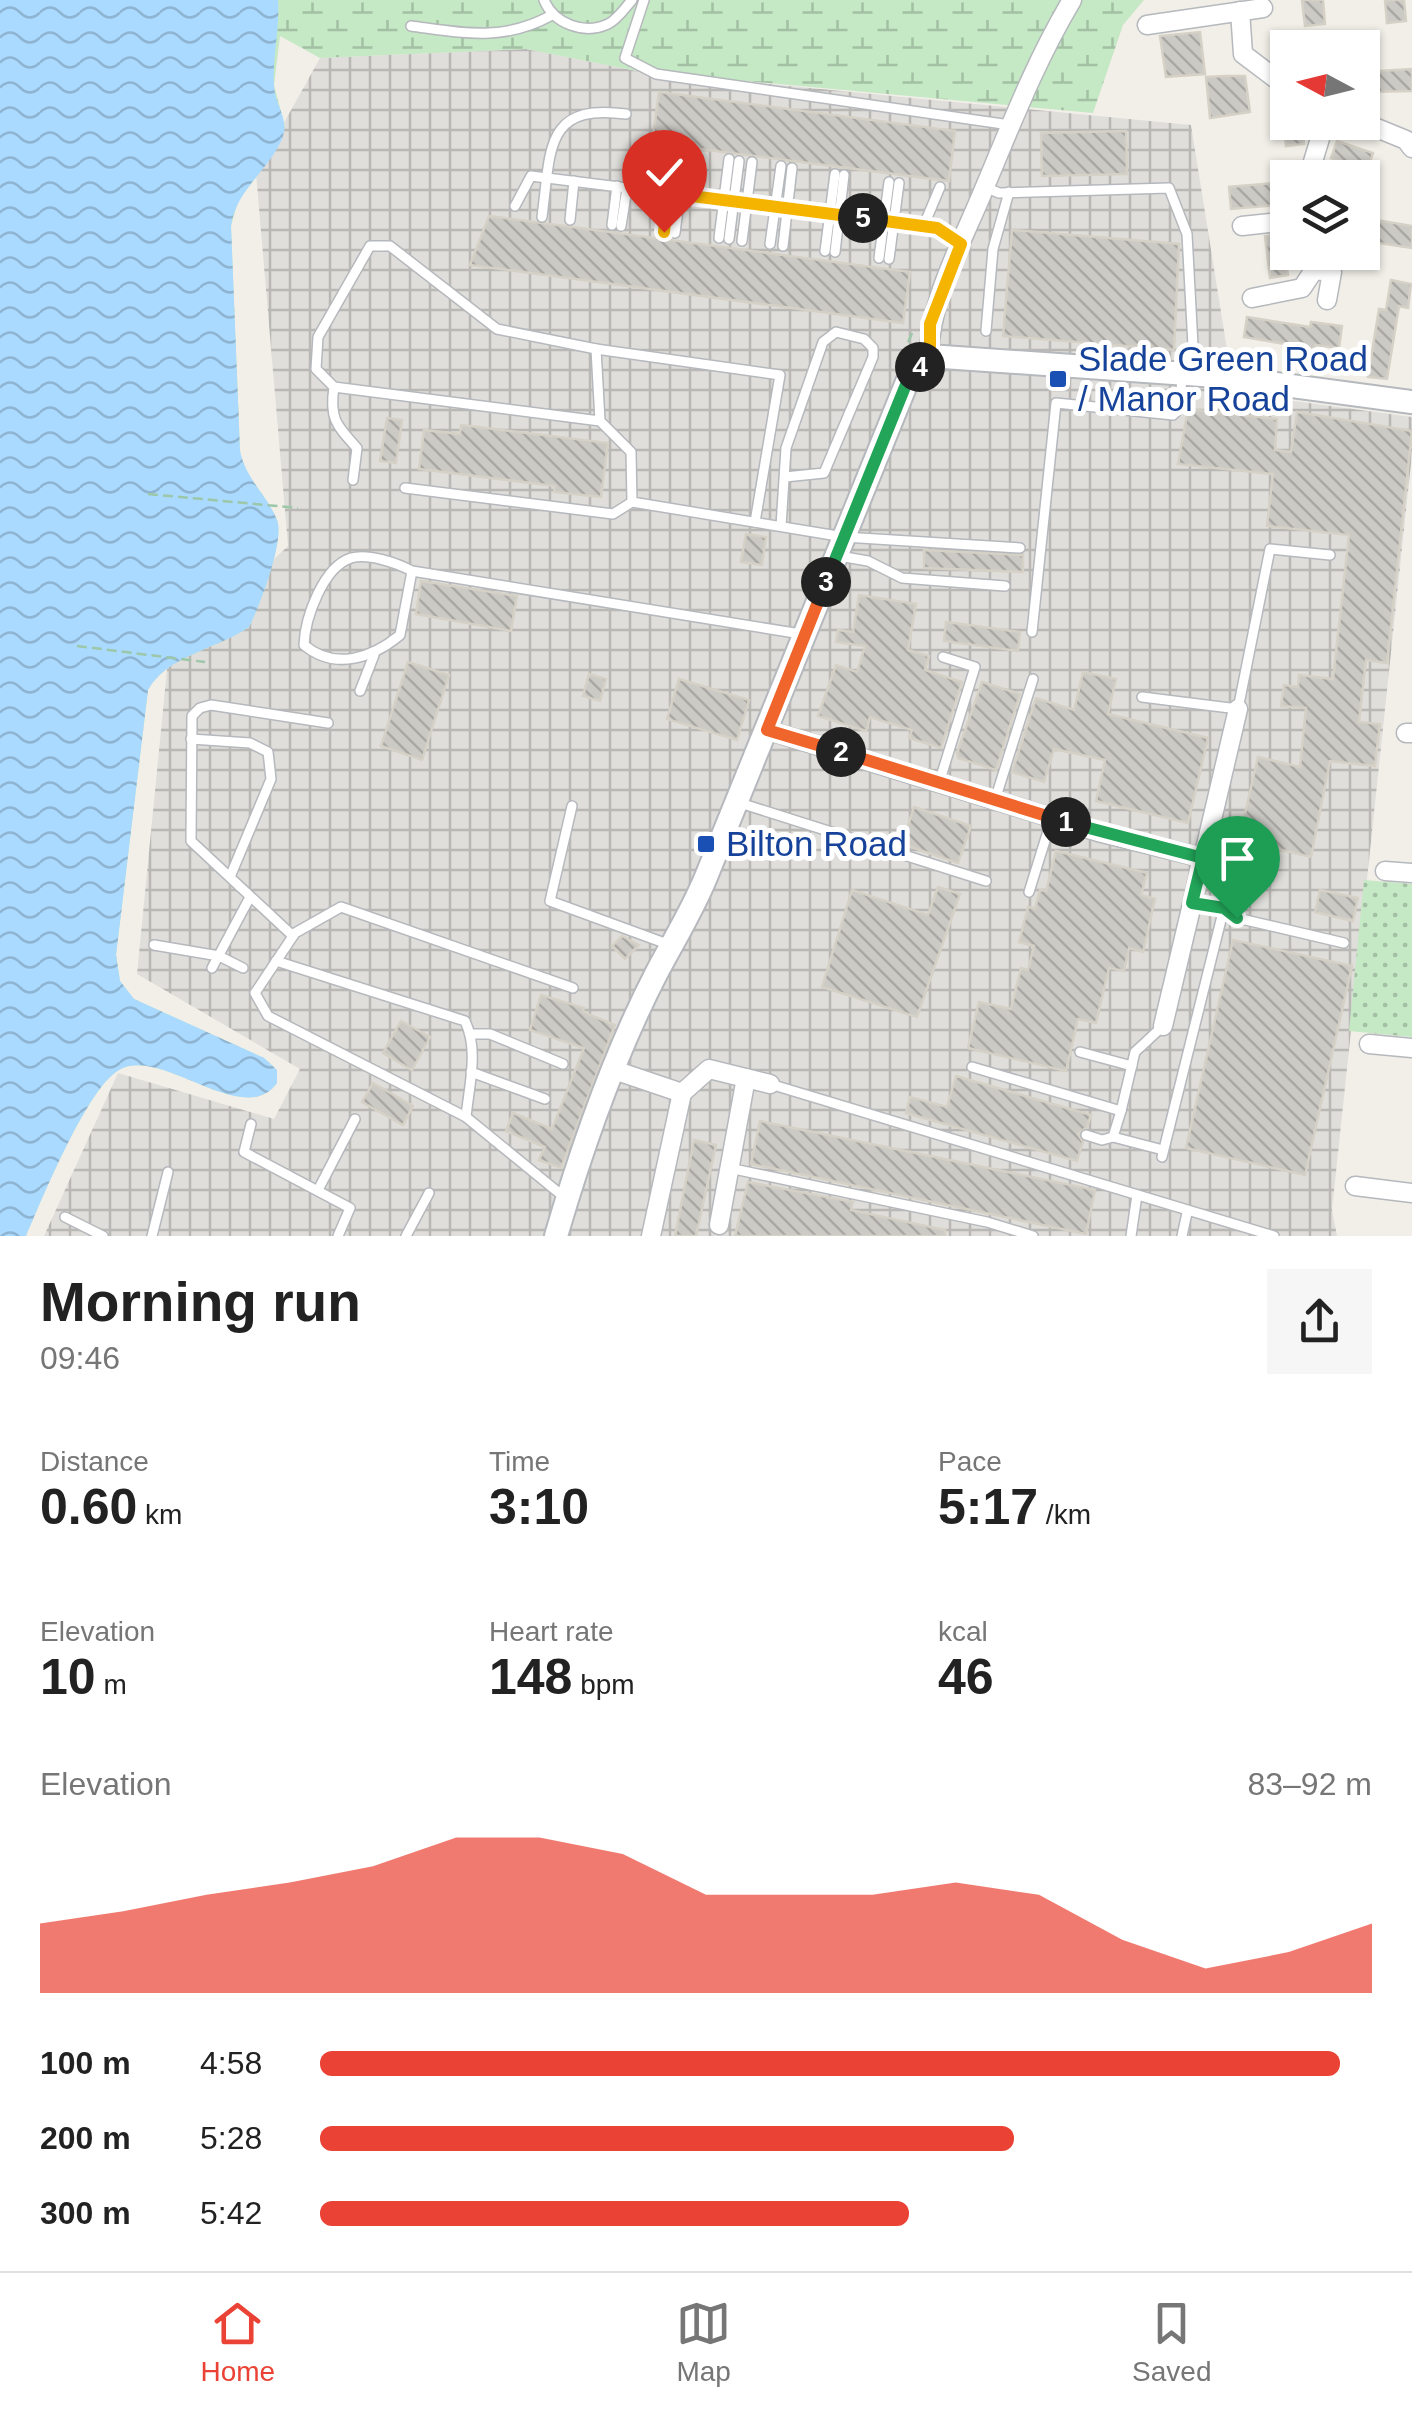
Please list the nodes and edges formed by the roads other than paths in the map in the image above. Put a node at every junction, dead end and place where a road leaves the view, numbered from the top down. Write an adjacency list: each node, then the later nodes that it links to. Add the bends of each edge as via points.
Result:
1 (544, 0): 7 (lane)
2 (632, 0): 7 (lane, via 612,23 586,30)
3 (644, 0): 12 (lane, via 625,58 656,74)
4 (1072, 0): 12 (street)
5 (1263, 8): 6 (street)
6 (1240, 11): 8 (street); 10 (street, via 1244,54)
7 (552, 14): 9 (lane, via 521,32)
8 (1148, 25)
9 (410, 26)
10 (1270, 74)
11 (626, 114): 22 (lane, via 590,109 568,119 552,150)
12 (1010, 125): 27 (street)
13 (1380, 129): 14 (street)
14 (1410, 140)
15 (674, 152): 29 (lane)
16 (685, 153): 30 (lane)
17 (734, 160): 31 (lane)
18 (752, 162): 32 (lane)
19 (780, 166): 34 (lane)
20 (792, 168): 35 (lane)
21 (840, 175): 36 (lane)
22 (548, 178): 23 (lane); 33 (lane, via 527,177); 37 (lane)
23 (574, 181): 26 (lane); 38 (lane)
24 (894, 182): 39 (lane)
25 (940, 186): 42 (lane)
26 (622, 187): 29 (lane); 41 (lane)
27 (985, 188): 28 (lane); 49 (street)
28 (1009, 192): 57 (lane, via 994,249); 58 (lane, via 1168,188 1187,234)
29 (668, 193): 30 (lane); 44 (lane)
30 (680, 194): 31 (lane); 45 (lane)
31 (729, 201): 32 (lane); 46 (lane)
32 (747, 203): 34 (lane); 47 (lane)
33 (515, 206)
34 (775, 206): 35 (lane); 48 (lane)
35 (787, 208): 36 (lane); 50 (lane)
36 (835, 214): 39 (lane); 51 (lane)
37 (542, 217)
38 (570, 220)
39 (889, 221): 42 (lane); 52 (lane)
40 (1270, 223): 43 (street)
41 (617, 226)
42 (924, 226): 49 (lane)
43 (1242, 226)
44 (664, 232)
45 (676, 233)
46 (724, 239)
47 (742, 241)
48 (770, 244)
49 (961, 244): 60 (street, via 930,324)
50 (783, 246)
51 (830, 252)
52 (884, 258)
53 (1309, 270): 55 (street, via 1302,288)
54 (1329, 270): 56 (street)
55 (1252, 298)
56 (1327, 300)
57 (986, 331)
58 (1193, 346)
59 (596, 349): 62 (lane, via 497,329 390,246 370,246 318,336 316,369); 64 (lane); 69 (lane, via 780,375)
60 (930, 356): 61 (street); 71 (street, via 907,382)
61 (1182, 373): 63 (street); 76 (lane, via 1180,408 1173,414 1056,403)
62 (334, 387): 64 (lane); 66 (lane, via 335,428 357,448)
63 (1412, 400)
64 (600, 422): 68 (lane, via 631,452)
65 (785, 477): 65 (lane, via 786,448 823,342 836,332 864,339 874,358 824,473); 70 (lane)
66 (353, 480)
67 (405, 488): 68 (lane, via 613,514)
68 (632, 502): 69 (lane)
69 (754, 522): 70 (lane)
70 (780, 526): 71 (lane)
71 (840, 546): 72 (lane); 75 (lane, via 902,578); 77 (street)
72 (1020, 548)
73 (1330, 555): 83 (lane, via 1270,549)
74 (412, 571): 77 (lane); 78 (lane, via 400,635); 78 (lane, via 354,557 338,566 316,602 304,644 316,655)
75 (1004, 586)
76 (1032, 632)
77 (804, 635): 85 (street)
78 (374, 655): 81 (lane)
79 (943, 657): 87 (lane, via 975,667)
80 (1032, 678): 88 (lane)
81 (360, 691)
82 (1142, 697): 83 (lane)
83 (1238, 709): 92 (street)
84 (328, 724): 86 (lane, via 211,706 192,716)
85 (767, 730): 87 (street); 89 (street)
86 (192, 739): 95 (lane, via 190,841); 95 (lane, via 250,743 268,752 271,779)
87 (939, 783): 88 (street)
88 (996, 800): 91 (street)
89 (737, 802): 96 (lane); 104 (street)
90 (572, 806): 104 (lane, via 550,901)
91 (1052, 818): 92 (street); 97 (lane)
92 (1203, 858): 99 (street)
93 (1385, 871): 94 (street)
94 (1412, 874)
95 (230, 877): 98 (lane)
96 (986, 881)
97 (1030, 892)
98 (250, 897): 101 (lane); 105 (lane)
99 (1192, 903): 100 (lane); 110 (street)
100 (1224, 908): 102 (lane, via 1237,918); 129 (lane, via 1162,1154)
101 (293, 936): 106 (lane); 109 (lane, via 341,907)
102 (1344, 943)
103 (154, 945): 105 (lane)
104 (672, 946): 118 (street)
105 (219, 956): 107 (lane); 108 (lane)
106 (276, 961): 111 (lane, via 450,1013 466,1021); 125 (lane, via 255,993 268,1016)
107 (212, 968)
108 (243, 968)
109 (573, 988)
110 (1163, 1026): 116 (lane, via 1142,1042)
111 (472, 1034): 115 (lane, via 490,1034); 119 (lane)
112 (1370, 1044): 113 (street)
113 (1412, 1048)
114 (1080, 1052): 116 (lane)
115 (564, 1064)
116 (1132, 1066): 124 (lane)
117 (972, 1067): 124 (lane)
118 (614, 1070): 122 (street); 137 (street)
119 (471, 1072): 123 (lane); 125 (lane)
120 (746, 1078): 121 (street); 122 (street, via 709,1069); 130 (street)
121 (770, 1084): 136 (lane)
122 (682, 1093): 146 (street)
123 (545, 1099)
124 (1120, 1110): 129 (lane)
125 (466, 1117): 137 (lane)
126 (355, 1118): 133 (lane)
127 (251, 1124): 133 (lane, via 244,1152)
128 (1086, 1135): 129 (lane)
129 (1114, 1136)
130 (730, 1168): 140 (street); 147 (lane)
131 (168, 1172): 142 (lane)
132 (1354, 1186): 135 (street)
133 (318, 1190): 143 (lane, via 350,1208)
134 (430, 1193): 144 (lane)
135 (1412, 1193)
136 (1137, 1195): 138 (lane); 148 (lane)
137 (567, 1198): 145 (street)
138 (1187, 1212): 149 (lane); 150 (lane)
139 (65, 1217): 141 (lane)
140 (719, 1226)
141 (104, 1236)
142 (152, 1236)
143 (338, 1236)
144 (406, 1236)
145 (556, 1236)
146 (652, 1236)
147 (1033, 1236)
148 (1132, 1236)
149 (1182, 1236)
150 (1274, 1236)

